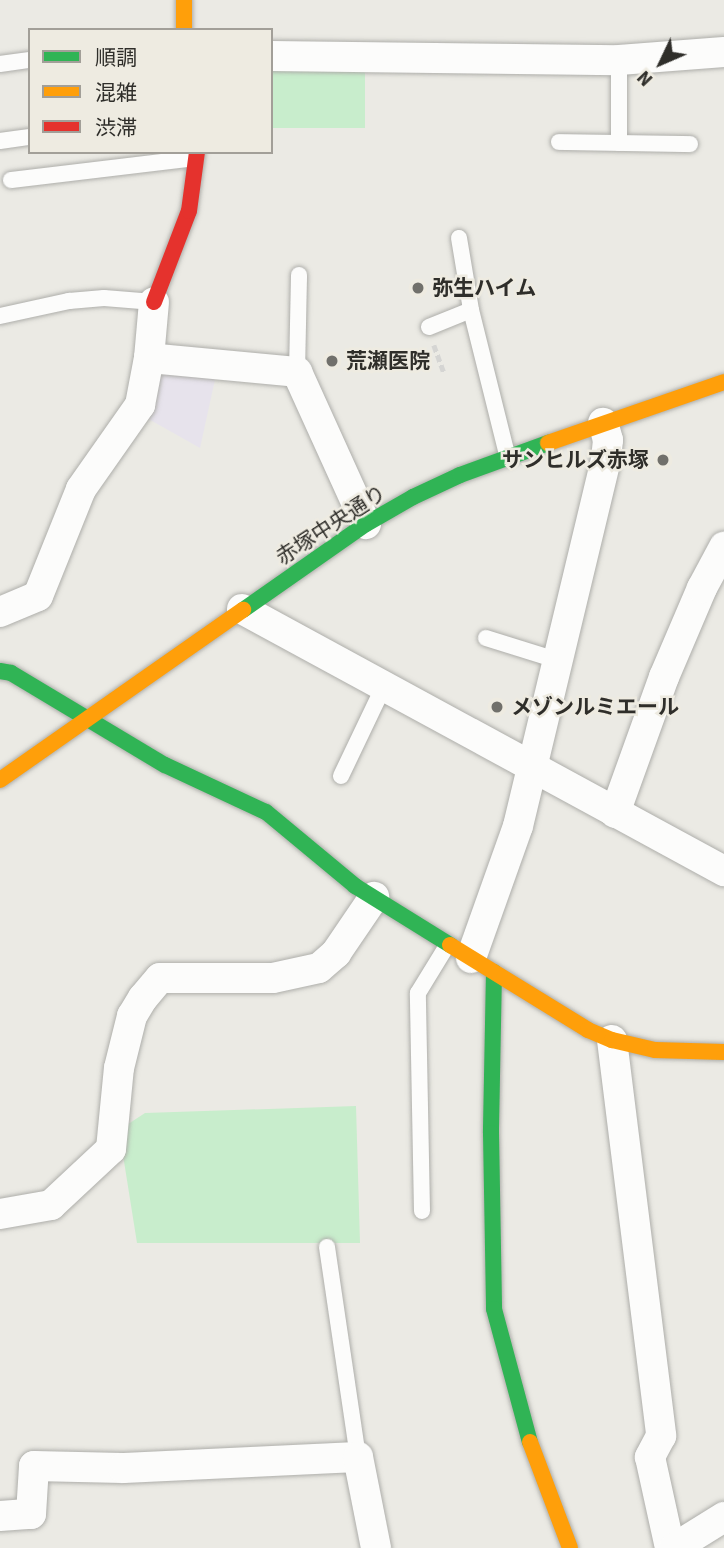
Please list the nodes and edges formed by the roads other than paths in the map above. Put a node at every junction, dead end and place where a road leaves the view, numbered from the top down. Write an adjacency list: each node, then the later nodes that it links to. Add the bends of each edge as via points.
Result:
1 (184, 0): 2 (street)
2 (184, 28)
3 (724, 52): 6 (street)
4 (273, 56): 6 (street)
5 (28, 60): 7 (lane)
6 (619, 60): 11 (lane)
7 (0, 64)
8 (28, 137): 9 (lane)
9 (0, 141)
10 (559, 142): 11 (lane)
11 (619, 143): 12 (lane)
12 (690, 144)
13 (196, 155): 14 (lane); 17 (street, via 189,211)
14 (11, 180)
15 (459, 237): 18 (lane)
16 (299, 275): 22 (lane)
17 (155, 302): 19 (lane, via 69,301); 21 (street)
18 (471, 310): 20 (lane); 25 (lane)
19 (0, 316)
20 (429, 327)
21 (149, 358): 22 (street); 29 (street, via 140,405 81,489 38,596)
22 (297, 372): 26 (street)
23 (724, 382): 24 (street, 赤塚中央通り)
24 (603, 423): 25 (street, 赤塚中央通り); 31 (street, via 608,440 606,458)
25 (508, 458): 26 (street, 赤塚中央通り, via 413,497)
26 (366, 524): 28 (street, 赤塚中央通り)
27 (724, 548): 38 (street, via 664,677)
28 (242, 609): 33 (street); 34 (street, 赤塚中央通り)
29 (0, 612)
30 (486, 638): 31 (lane)
31 (556, 660): 35 (street)
32 (0, 671): 34 (street)
33 (384, 686): 35 (street); 36 (lane)
34 (87, 718): 37 (street, 赤塚中央通り); 40 (street, via 164,765 266,812)
35 (531, 765): 38 (street); 41 (street, via 518,826)
36 (341, 776)
37 (0, 780)
38 (615, 813): 39 (street)
39 (724, 871)
40 (373, 897): 41 (street); 45 (street, via 336,953 319,968 273,978 160,978 132,1016 118,1068 111,1149 51,1205)
41 (471, 958): 42 (street); 44 (lane, via 418,993); 51 (street, via 491,1133 494,1309 529,1439)
42 (612, 1040): 43 (street, via 655,1050); 52 (street, via 662,1436 650,1457)
43 (724, 1052)
44 (422, 1211)
45 (0, 1214)
46 (327, 1247): 47 (lane)
47 (358, 1457): 48 (street, via 123,1468 34,1466 31,1514); 50 (street)
48 (0, 1516)
49 (724, 1517): 52 (street)
50 (376, 1548)
51 (570, 1548)
52 (672, 1548)

